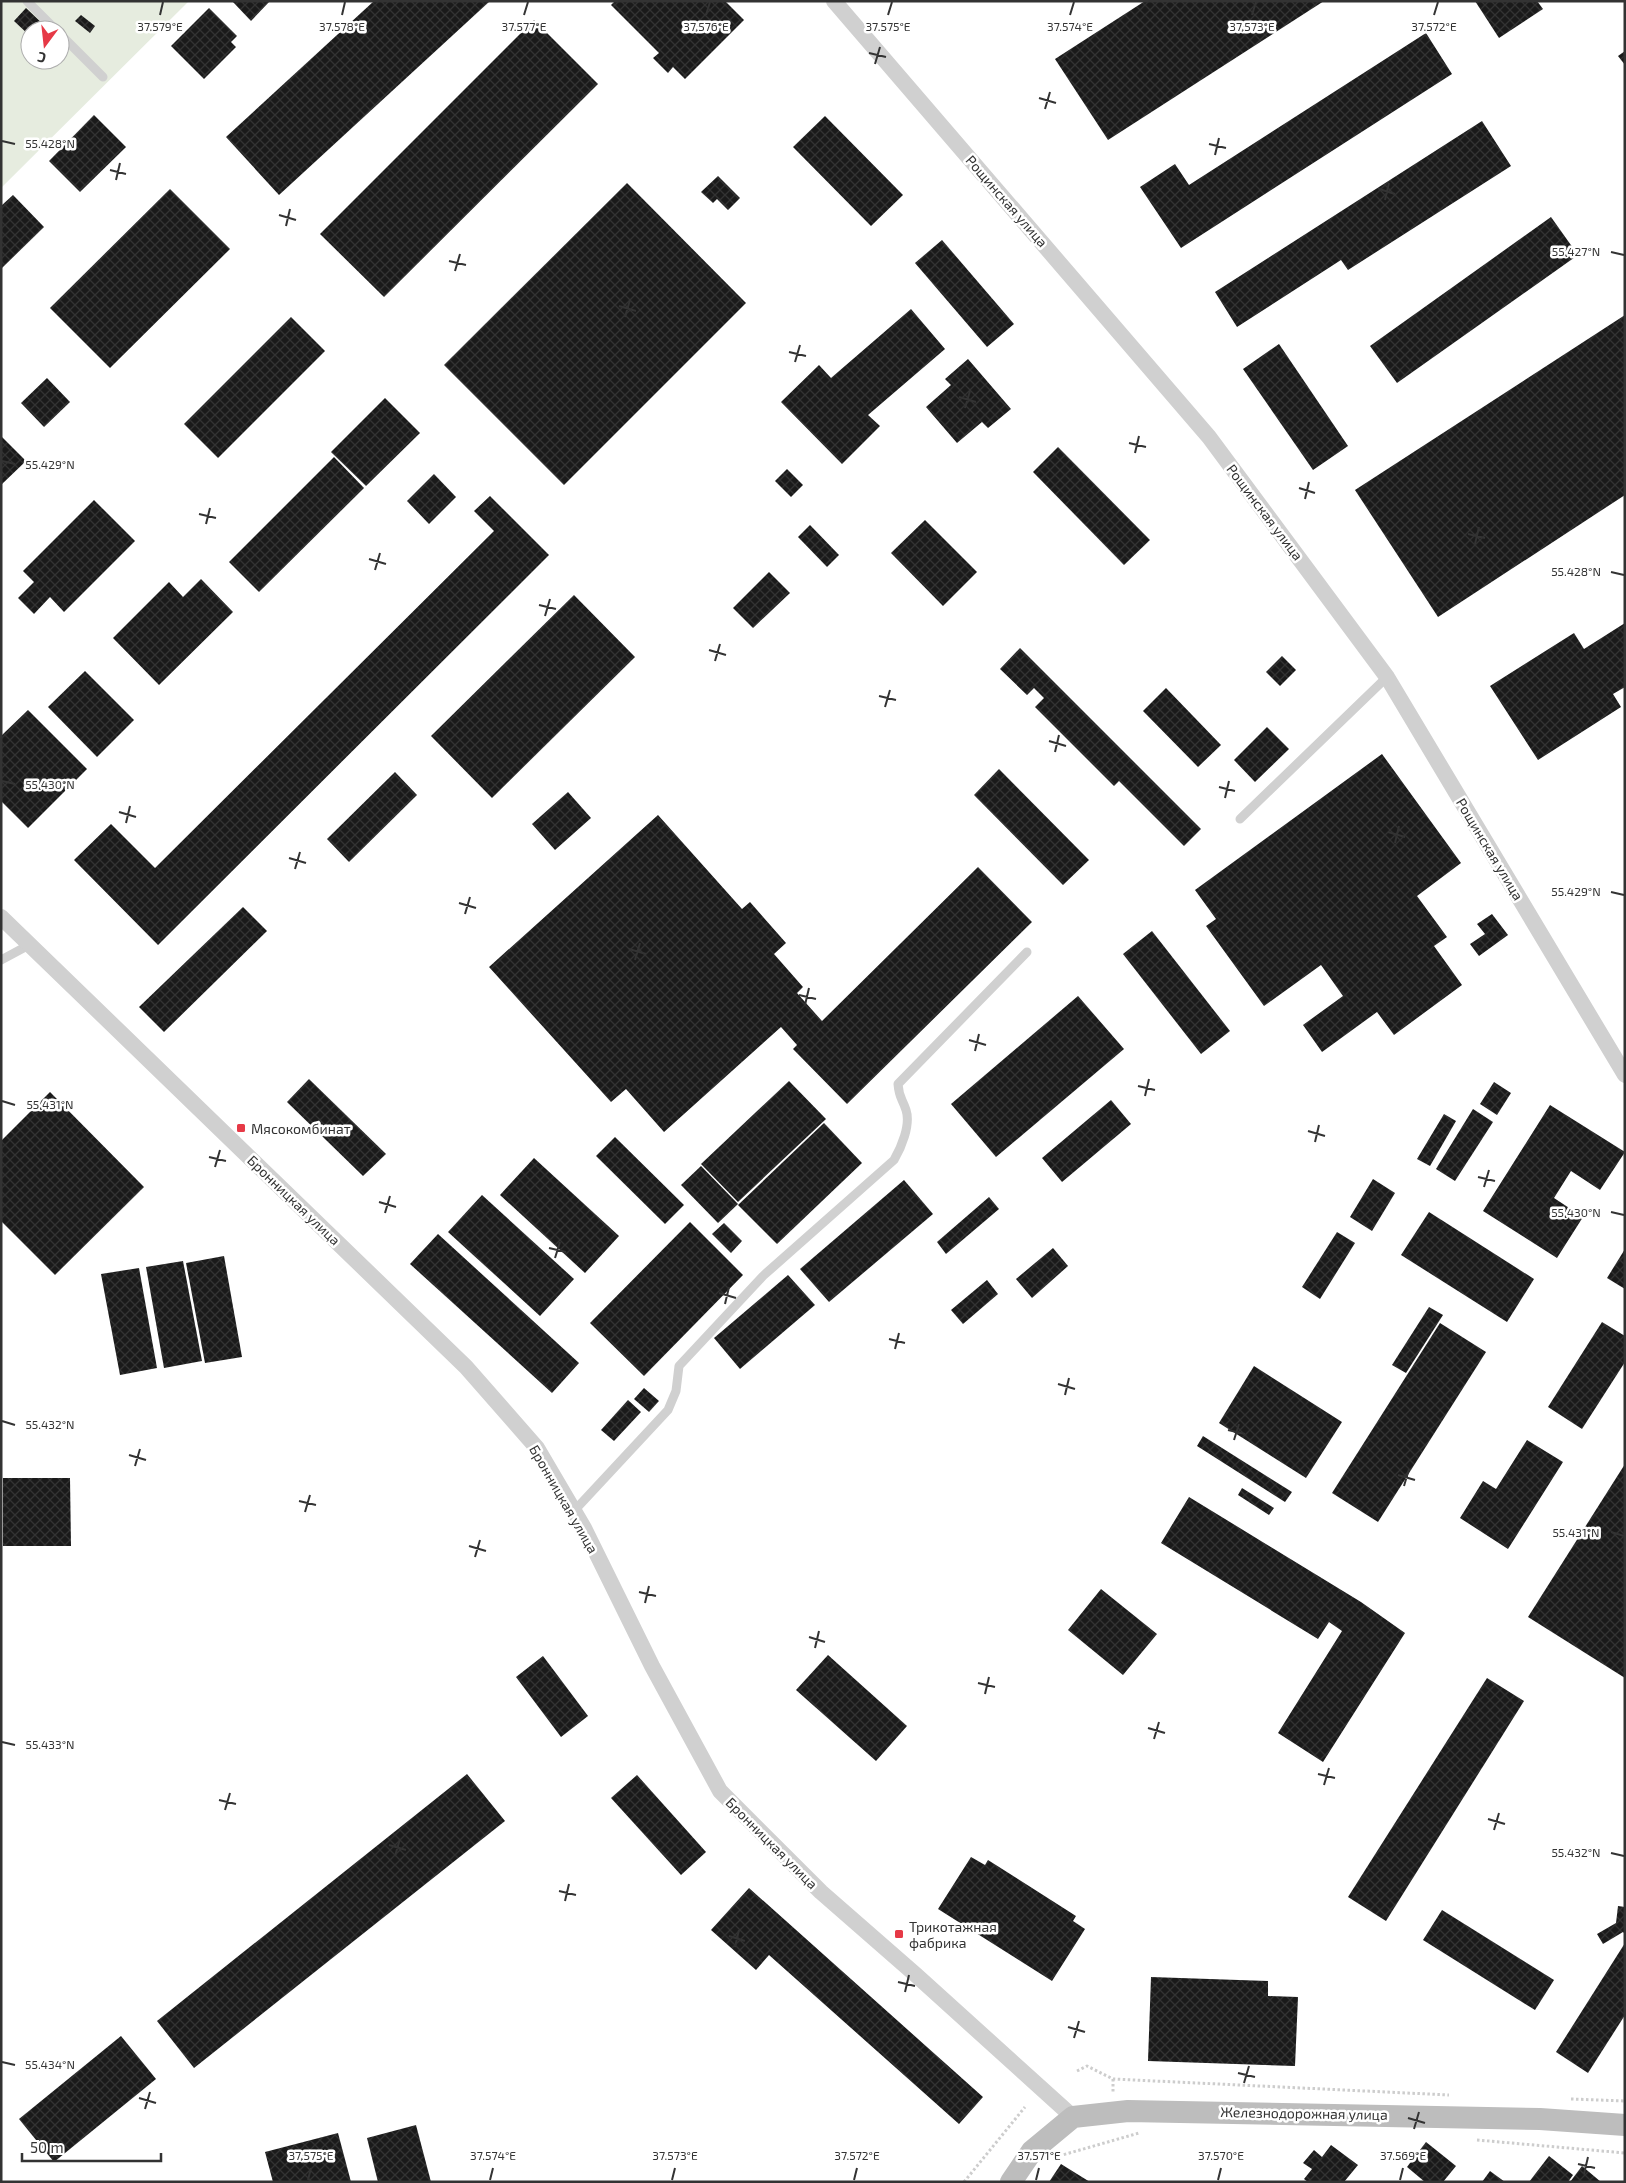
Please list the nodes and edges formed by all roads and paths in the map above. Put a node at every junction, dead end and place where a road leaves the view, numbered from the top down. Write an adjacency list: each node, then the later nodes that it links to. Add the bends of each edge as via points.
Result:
1 (27, 1): 3 (lane)
2 (834, 1): 6 (street, Рощинская улица, via 1209,437)
3 (46, 20)
4 (70, 44): 5 (lane)
5 (103, 78)
6 (1388, 676): 7 (lane); 12 (street, Рощинская улица)
7 (1240, 819)
8 (1, 917): 9 (street, Бронницкая улица)
9 (30, 945): 11 (lane); 13 (street, Бронницкая улица, via 466,1367 537,1448)
10 (1028, 952): 13 (lane, via 898,1084 899,1096 907,1112 906,1129 894,1160 763,1276 679,1366 676,1391 668,1410)
11 (1, 960)
12 (1625, 1075)
13 (574, 1511): 19 (street, Бронницкая улица, via 652,1666 720,1791 821,1892)
14 (1077, 2071): 15 (path, via 1087,2066 1113,2079)
15 (1459, 2095)
16 (1566, 2099): 17 (path)
17 (1625, 2101)
18 (1025, 2108): 25 (path)
19 (1073, 2117): 20 (main road, Железнодорожная улица, via 1128,2111 1380,2114); 26 (main road, via 1032,2150)
20 (1625, 2125)
21 (1146, 2131): 24 (path)
22 (1475, 2140): 23 (path)
23 (1625, 2153)
24 (1058, 2157)
25 (964, 2182)
26 (1010, 2182)

